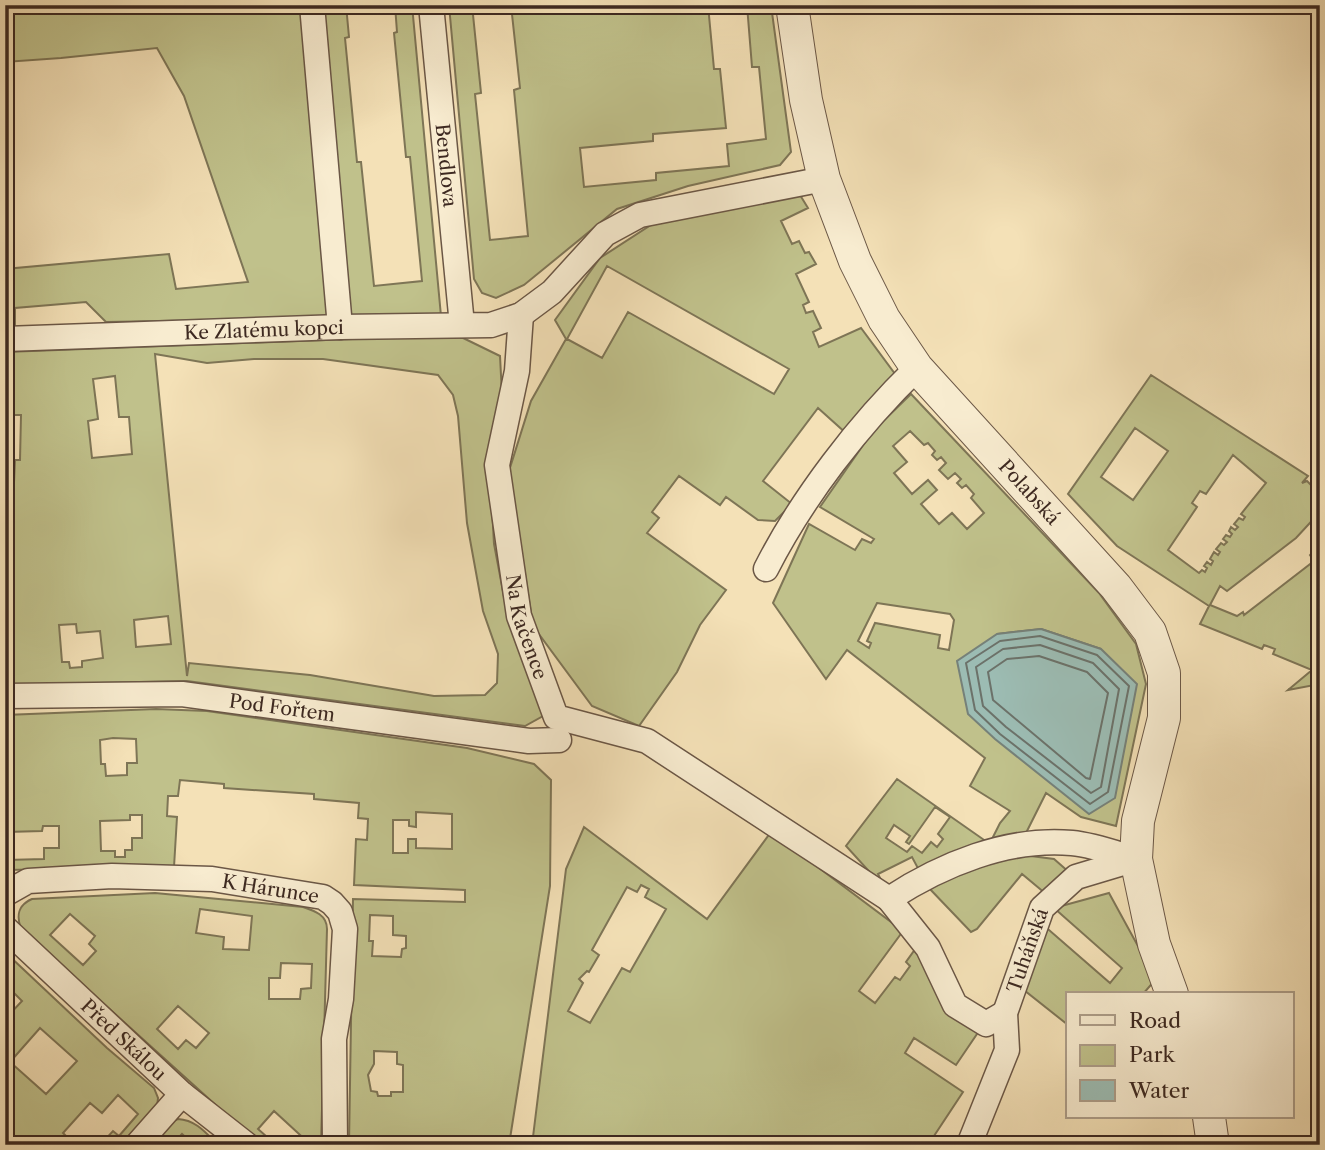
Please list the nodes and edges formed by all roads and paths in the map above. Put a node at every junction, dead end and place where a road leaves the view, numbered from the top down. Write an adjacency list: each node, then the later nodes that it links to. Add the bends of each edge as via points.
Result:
1 (312, 5): 7 (street)
2 (431, 5): 6 (street, Bendlova)
3 (792, 5): 4 (street, Polabská)
4 (824, 179): 5 (street, via 640,215 605,234 552,292); 9 (street, Polabská, via 872,296)
5 (521, 315): 6 (street, Ke Zlatému kopci, via 491,325); 15 (street, Na Kačence, via 517,371 497,465 519,616 556,718 647,741)
6 (462, 325): 7 (street, Ke Zlatému kopci)
7 (340, 327): 8 (street, Ke Zlatému kopci)
8 (5, 339)
9 (917, 368): 10 (street, via 867,421 786,530); 13 (street, Polabská, via 1116,587 1150,632 1164,673 1164,718 1138,821)
10 (766, 569)
11 (5, 696): 12 (street, Pod Fořtem, via 182,694 529,741)
12 (559, 740)
13 (1136, 859): 15 (street, via 1075,843 1028,843 968,859 914,883); 17 (street, Polabská, via 1154,944); 18 (street, Tuháňská, via 1076,877 1042,908)
14 (5, 894): 23 (street, K Hárunce, via 28,881 112,876 212,879 323,897 332,903 345,929 334,1039)
15 (889, 900): 18 (street, Na Kačence, via 928,948 956,1005 986,1024)
16 (5, 928): 19 (street, Před Skálou)
17 (1171, 992)
18 (1005, 1013): 24 (street, Tuháňská, via 1007,1050)
19 (182, 1094): 21 (street); 22 (street, Před Skálou)
20 (1209, 1118): 25 (street)
21 (137, 1145)
22 (247, 1145)
23 (335, 1145)
24 (969, 1145)
25 (1213, 1145)

